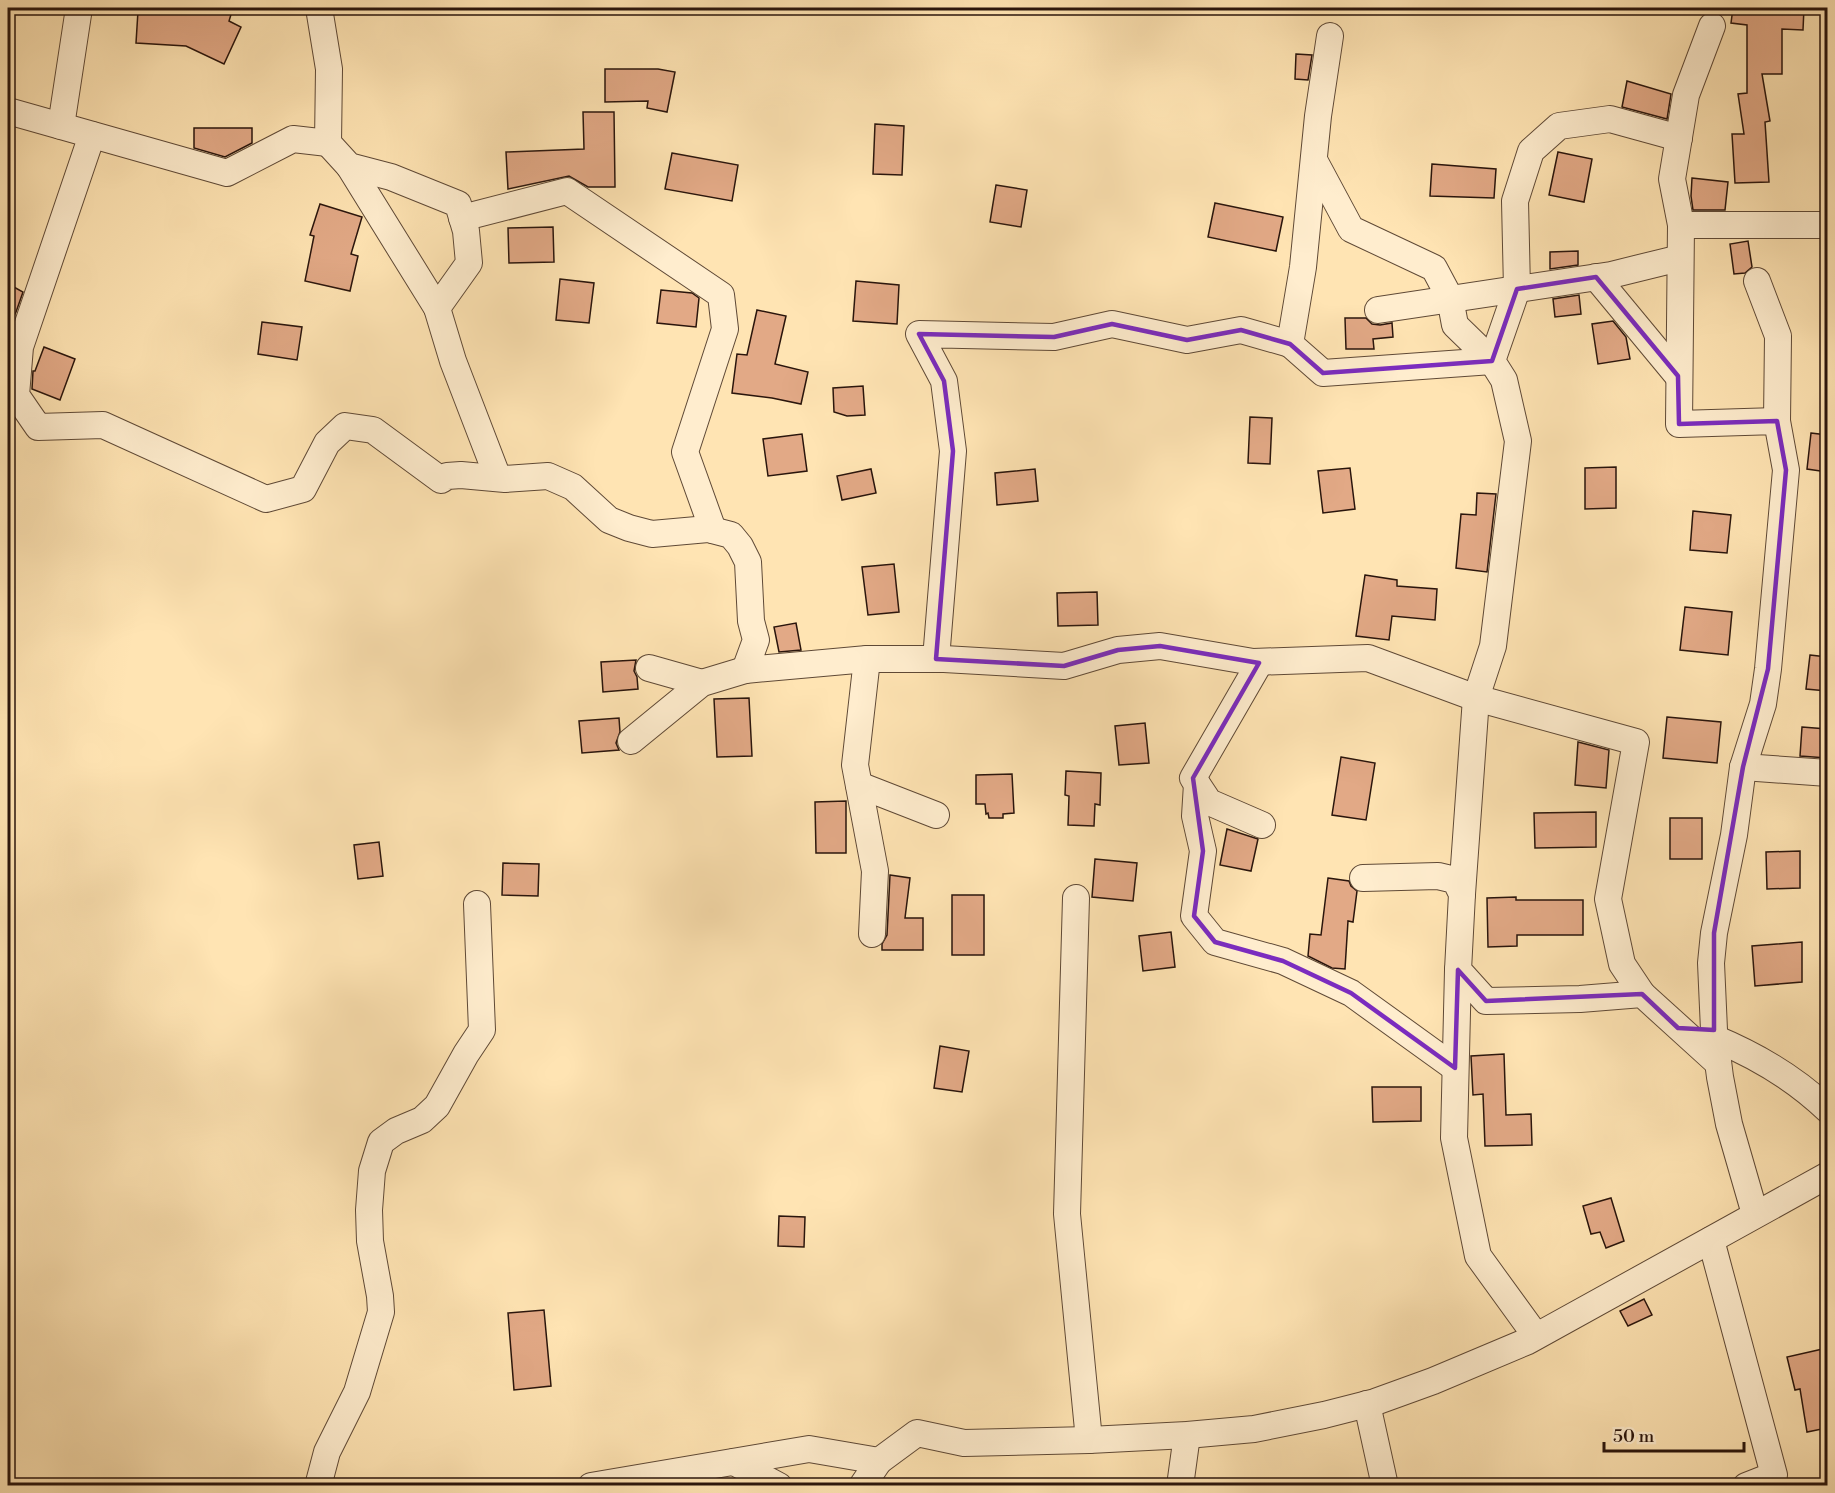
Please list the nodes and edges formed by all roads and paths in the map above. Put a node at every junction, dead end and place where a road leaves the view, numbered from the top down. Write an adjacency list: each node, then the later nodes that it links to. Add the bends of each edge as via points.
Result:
1 (79, 8): 6 (street)
2 (319, 8): 9 (street, via 329,69)
3 (1712, 26): 8 (street, via 1686,95)
4 (1330, 36): 10 (street)
5 (8, 111): 6 (street)
6 (61, 126): 7 (street)
7 (92, 135): 9 (street, via 227,173 293,140); 23 (street)
8 (1679, 138): 13 (street, via 1672,179); 18 (street, via 1610,119 1558,126 1530,151 1515,201)
9 (328, 143): 11 (street)
10 (1314, 160): 19 (street, via 1351,229 1434,268); 22 (street)
11 (349, 166): 12 (street, via 391,177 458,204); 20 (street)
12 (462, 218): 20 (street, via 469,263); 28 (street, via 567,191 721,295 725,329 685,452)
13 (1681, 225): 14 (street); 15 (street)
14 (1827, 225)
15 (1680, 258): 16 (street); 25 (street)
16 (1596, 278): 18 (street); 25 (street)
17 (1758, 281): 26 (street, via 1778,336)
18 (1517, 289): 19 (street); 24 (street)
19 (1450, 298): 21 (street); 24 (street, via 1455,324)
20 (437, 308): 27 (street)
21 (1378, 310)
22 (1290, 344): 24 (street, via 1323,373); 30 (street, via 1241,330 1187,340 1112,324 1054,337 919,334 944,381 953,451)
23 (14, 345): 27 (street, via 16,395 38,427 103,425 266,499 303,489 327,443 345,426 373,430 441,480 461,475)
24 (1492, 361): 35 (street, via 1504,380 1518,441 1493,646)
25 (1678, 376): 26 (street, via 1678,424)
26 (1778, 421): 37 (street, via 1786,470 1785,493 1764,692)
27 (498, 478): 28 (street, via 548,476 562,481 609,520 652,534)
28 (713, 530): 33 (street, via 731,535 748,562 751,621 756,640)
29 (867, 659): 30 (street); 33 (street); 40 (street, via 855,765)
30 (936, 659): 31 (street, via 1064,666 1118,650 1160,646)
31 (1260, 662): 35 (street, via 1368,658); 39 (street, via 1193,778)
32 (649, 668): 34 (street)
33 (745, 670): 34 (street)
34 (702, 683): 36 (street)
35 (1476, 698): 44 (street); 49 (street, via 1636,742 1608,900 1622,964)
36 (631, 741)
37 (1743, 767): 38 (street); 50 (street, via 1714,933 1711,963)
38 (1827, 773)
39 (1197, 784): 42 (street, via 1209,802); 51 (street, via 1195,816 1203,851 1194,916 1215,942 1283,961 1351,993)
40 (859, 785): 41 (street); 47 (street, via 875,871)
41 (936, 815)
42 (1262, 825)
43 (1363, 878): 44 (street, via 1438,876 1455,880)
44 (1462, 894): 48 (street)
45 (1076, 898): 59 (street, via 1067,1214)
46 (477, 903): 63 (street, via 482,1030 437,1106 422,1120 381,1142 372,1171 369,1210 381,1312 357,1392 327,1452)
47 (872, 934)
48 (1458, 970): 49 (street, via 1486,1001); 51 (street)
49 (1642, 994): 50 (street, via 1678,1028)
50 (1715, 1044): 52 (street, via 1740,1049 1770,1066); 54 (street, via 1729,1124)
51 (1455, 1068): 56 (street, via 1454,1138 1478,1256)
52 (1827, 1110)
53 (1827, 1175): 54 (street)
54 (1755, 1214): 55 (street)
55 (1711, 1240): 56 (street); 68 (street, via 1774,1475)
56 (1536, 1336): 57 (street, via 1433,1381)
57 (1367, 1404): 58 (street, via 1254,1429); 67 (street)
58 (1187, 1435): 59 (street); 66 (street)
59 (1089, 1440): 60 (street, via 964,1443 917,1433)
60 (879, 1461): 61 (street, via 809,1449); 65 (street)
61 (734, 1462): 62 (street); 64 (street)
62 (764, 1482)
63 (318, 1485)
64 (591, 1485)
65 (862, 1485)
66 (1180, 1485)
67 (1385, 1485)
68 (1746, 1485)

